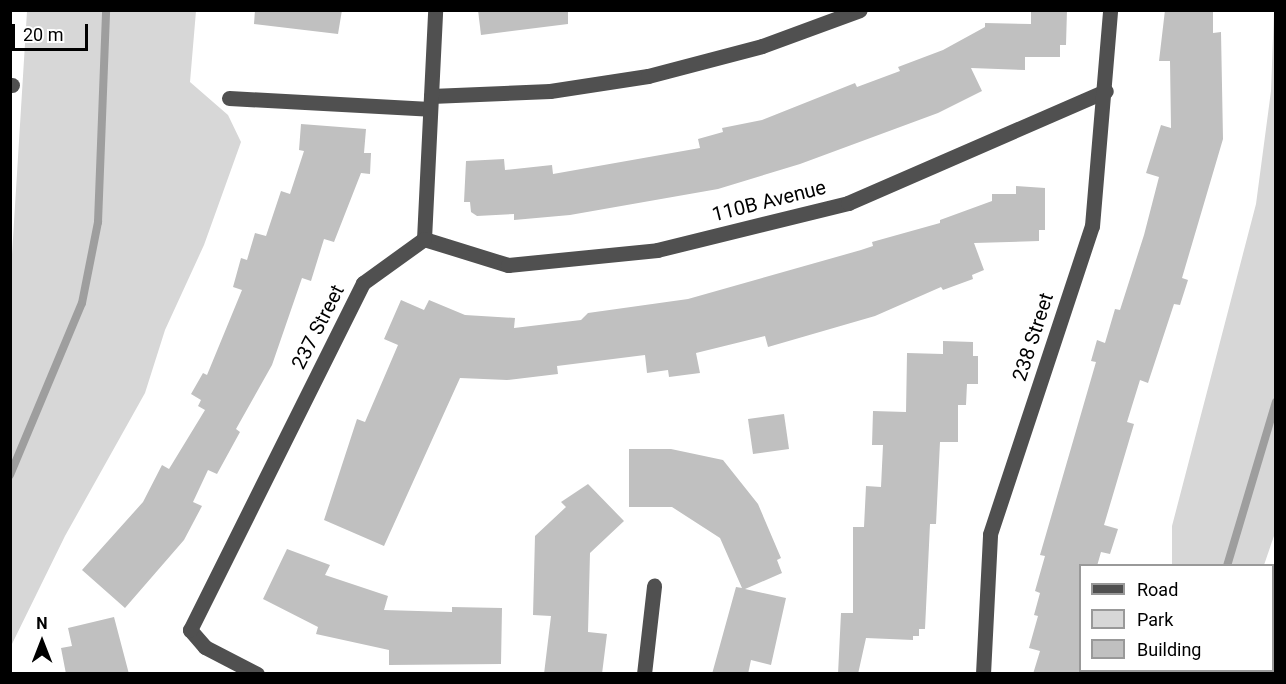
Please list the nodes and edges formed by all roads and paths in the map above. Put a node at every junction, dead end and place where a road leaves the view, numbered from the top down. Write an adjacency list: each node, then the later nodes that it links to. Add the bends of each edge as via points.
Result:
1 (435, 10): 6 (street)
2 (860, 10): 6 (street, via 762,46 648,76)
3 (1110, 10): 4 (street, 238 Street)
4 (1106, 91): 7 (street, 110B Avenue, via 848,203 657,250 508,265); 11 (street, 238 Street, via 1092,226 990,534)
5 (229, 98): 6 (street)
6 (431, 103): 7 (street)
7 (424, 239): 9 (street, 237 Street, via 363,283 190,630 206,647)
8 (654, 586): 10 (street)
9 (256, 674)
10 (644, 674)
11 (983, 674)

